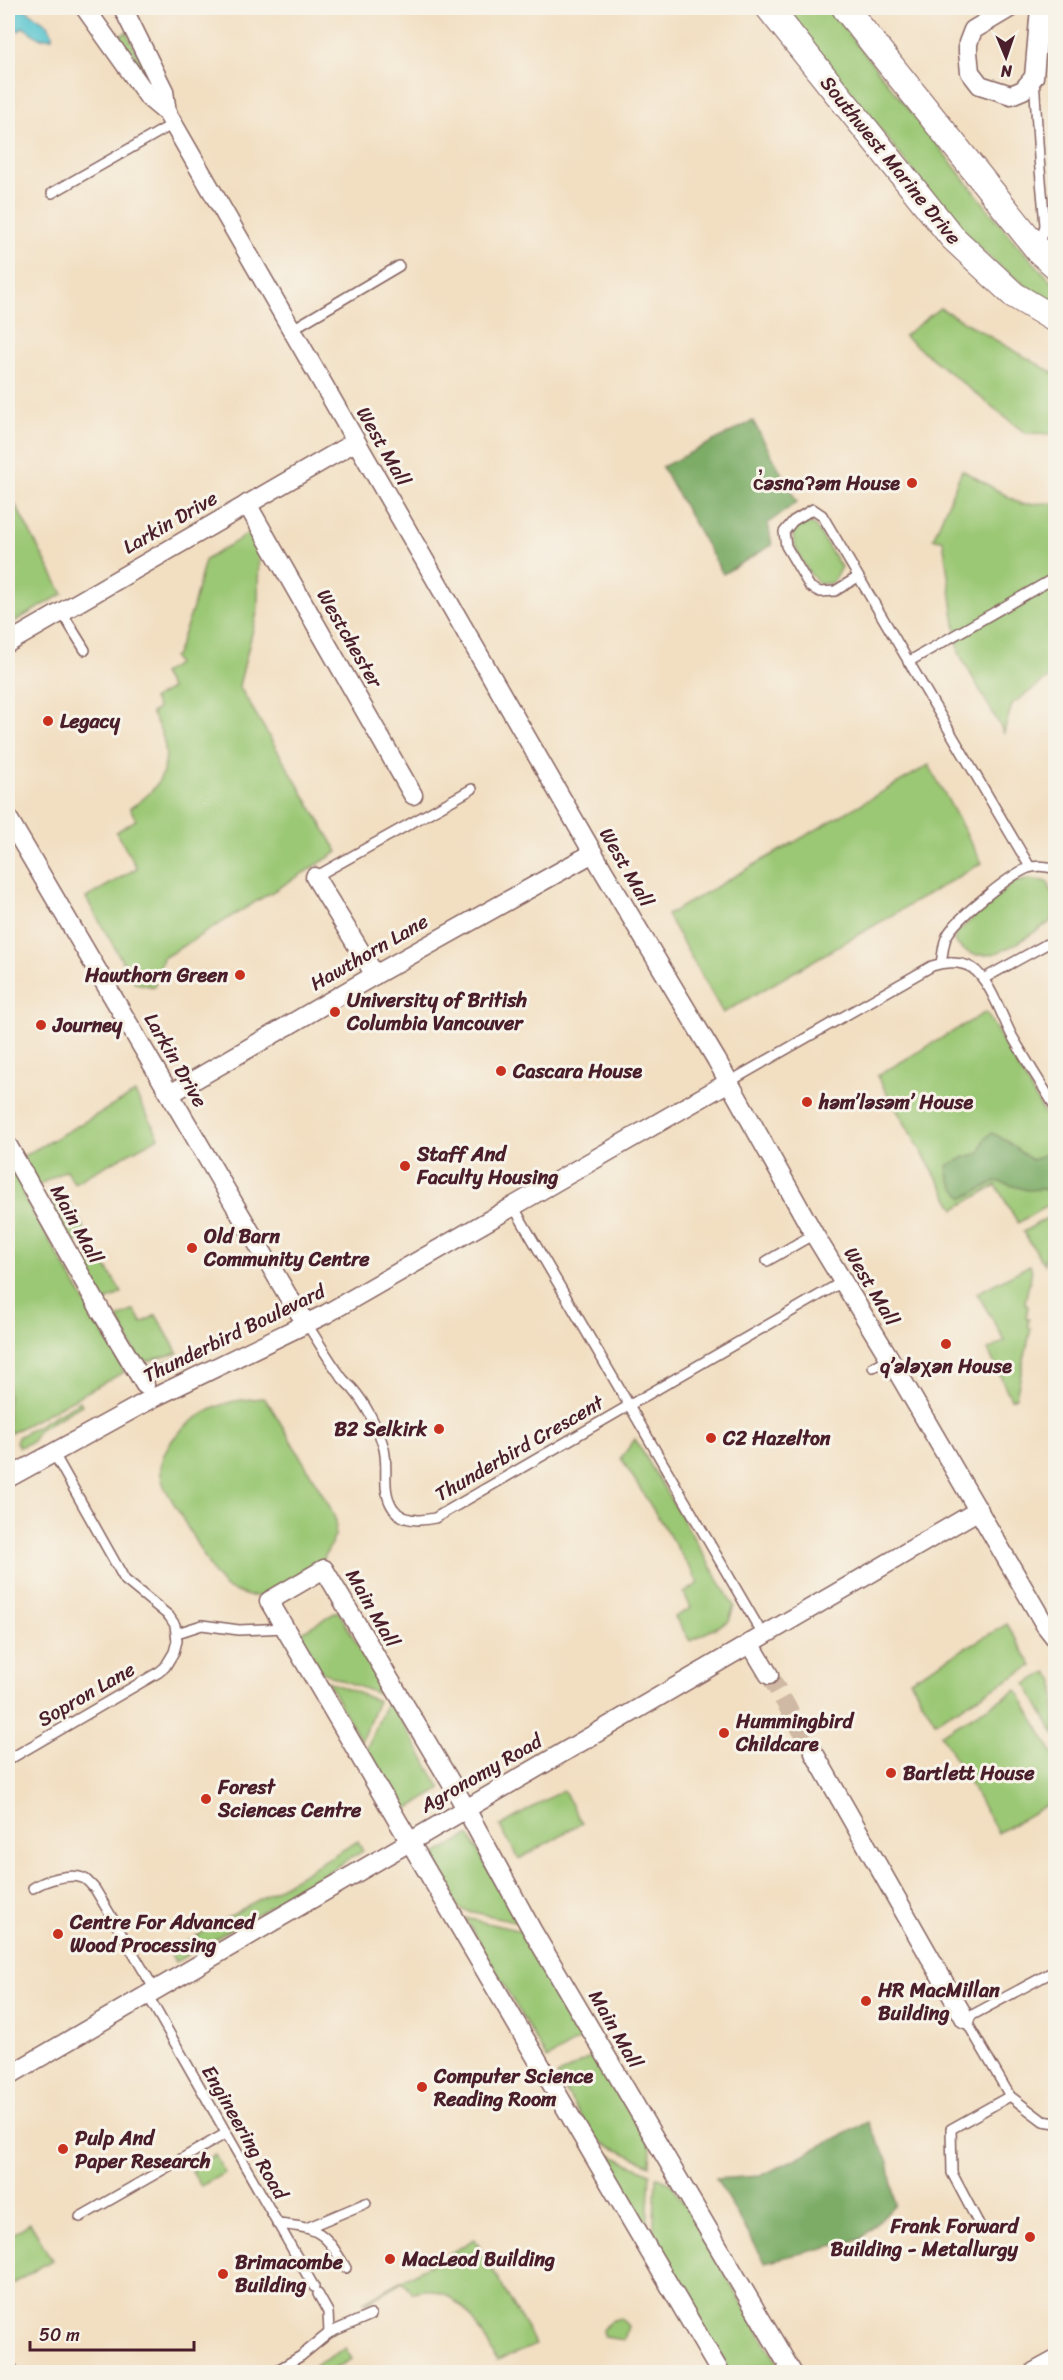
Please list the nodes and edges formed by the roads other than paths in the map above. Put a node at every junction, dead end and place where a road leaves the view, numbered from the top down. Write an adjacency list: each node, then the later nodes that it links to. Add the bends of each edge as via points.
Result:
1 (85, 8): 8 (street, West Mall, via 149,98)
2 (123, 8): 8 (street, West Mall, via 164,91)
3 (769, 8): 12 (street, Southwest Marine Drive, via 952,237 1014,295)
4 (845, 8): 10 (street)
5 (1011, 8): 7 (street, via 973,30 968,43 970,72 981,85 1011,94 1023,90)
6 (1040, 8): 7 (street)
7 (1034, 77): 10 (lane)
8 (170, 119): 9 (lane); 13 (street, West Mall)
9 (52, 194)
10 (1047, 259)
11 (399, 266): 13 (lane)
12 (1056, 320)
13 (291, 330): 14 (street, West Mall)
14 (355, 442): 15 (street, Larkin Drive); 25 (street, West Mall)
15 (247, 504): 18 (street, Larkin Drive); 23 (street, Westchester)
16 (858, 577): 16 (lane, via 822,514 813,509 784,531 786,546 810,587 820,592 835,591); 21 (lane)
17 (1056, 578): 21 (lane)
18 (61, 611): 19 (street, Larkin Drive); 20 (lane)
19 (8, 643)
20 (85, 650)
21 (908, 662): 26 (lane)
22 (472, 789): 28 (lane)
23 (413, 795)
24 (8, 818): 34 (street, Larkin Drive)
25 (593, 853): 31 (street, Hawthorn Lane); 33 (street, West Mall)
26 (1030, 867): 27 (lane); 30 (lane, via 1009,878 947,936)
27 (1056, 869)
28 (315, 877): 31 (street)
29 (1056, 939): 32 (lane)
30 (941, 963): 32 (lane, via 964,965); 33 (lane)
31 (375, 975): 34 (street, Hawthorn Lane)
32 (983, 979): 35 (lane)
33 (729, 1082): 37 (street, Thunderbird Boulevard); 38 (street, West Mall)
34 (170, 1094): 41 (street, Larkin Drive)
35 (1056, 1108)
36 (8, 1146): 44 (street, Main Mall)
37 (513, 1206): 41 (street, Thunderbird Boulevard); 45 (lane)
38 (814, 1234): 39 (lane); 40 (street, West Mall)
39 (767, 1261)
40 (842, 1282): 42 (street, West Mall); 45 (lane, Thunderbird Crescent)
41 (307, 1324): 45 (lane, Thunderbird Crescent, via 372,1420 387,1459 385,1489 393,1509 406,1519 435,1518); 46 (street, Thunderbird Boulevard, via 206,1371)
42 (890, 1359): 43 (lane); 48 (street, West Mall)
43 (873, 1367)
44 (146, 1385)
45 (629, 1405): 51 (lane)
46 (53, 1452): 47 (street, Thunderbird Boulevard); 50 (lane, via 125,1580 169,1616)
47 (8, 1478)
48 (979, 1510): 51 (street, Agronomy Road); 52 (street, West Mall)
49 (285, 1628): 50 (lane, via 239,1630 202,1625); 56 (street, Main Mall, via 269,1601 324,1569); 57 (street, Main Mall)
50 (177, 1633): 55 (lane, Sopron Lane, via 174,1652 159,1672)
51 (757, 1639): 53 (street); 56 (street, Agronomy Road)
52 (1056, 1639)
53 (769, 1675)
54 (814, 1753): 61 (street)
55 (8, 1760)
56 (465, 1809): 57 (street, Agronomy Road); 77 (street, Main Mall)
57 (409, 1841): 60 (street, Agronomy Road); 76 (street, Main Mall)
58 (33, 1888): 60 (lane, Engineering Road, via 65,1877 83,1878 95,1889)
59 (1056, 1970): 61 (lane)
60 (151, 1992): 62 (street, Agronomy Road); 65 (lane, Engineering Road)
61 (965, 2019): 63 (lane)
62 (8, 2076)
63 (1011, 2096): 64 (lane, via 1042,2121); 70 (lane, via 951,2129 952,2173)
64 (1056, 2123)
65 (225, 2134): 67 (lane); 68 (lane, Engineering Road)
66 (366, 2203): 69 (lane)
67 (80, 2217)
68 (277, 2224): 69 (lane); 73 (lane, Engineering Road, via 328,2312)
69 (309, 2227): 71 (lane, via 331,2242)
70 (981, 2228)
71 (346, 2268)
72 (371, 2315): 73 (lane)
73 (329, 2333): 75 (lane)
74 (1056, 2360): 78 (street)
75 (274, 2373)
76 (720, 2373)
77 (792, 2373)
78 (1034, 2373)

